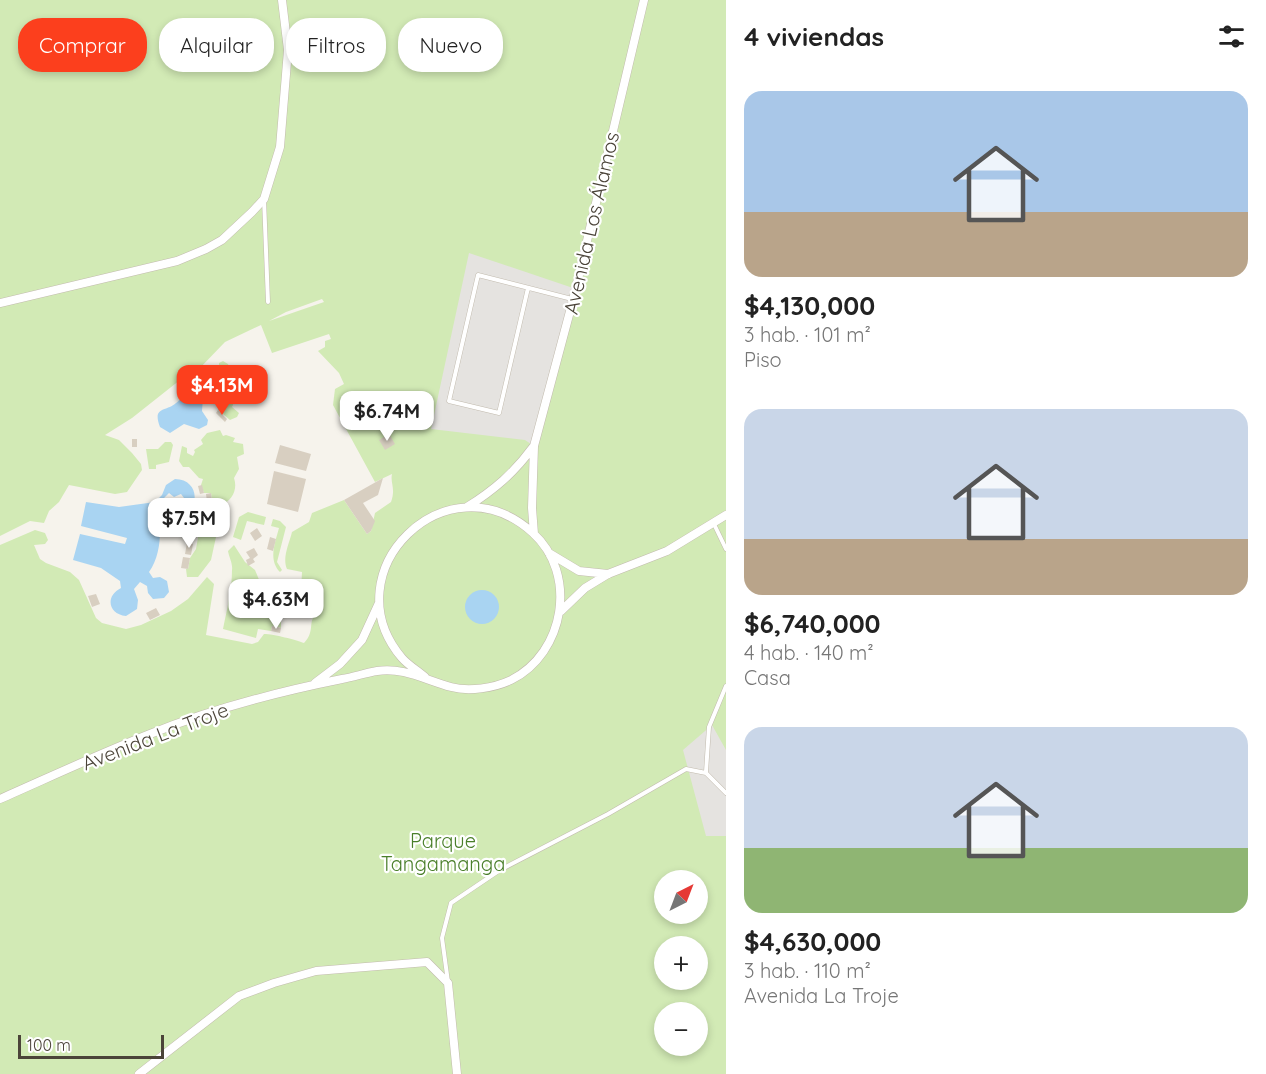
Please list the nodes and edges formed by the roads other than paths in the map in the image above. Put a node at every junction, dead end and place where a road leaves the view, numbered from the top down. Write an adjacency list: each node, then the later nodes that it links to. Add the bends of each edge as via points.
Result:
1 (282, 0): 3 (street, via 288,50 280,147)
2 (644, 0): 5 (street, Avenida Los Álamos)
3 (264, 199): 6 (lane); 7 (street, via 222,240 177,261)
4 (528, 288): 4 (lane, via 478,275 449,401 498,413); 5 (lane)
5 (573, 300): 8 (street, Avenida Los Álamos)
6 (268, 302)
7 (0, 303)
8 (534, 446): 9 (street, Avenida Los Álamos, via 505,480); 12 (street, Avenida Los Álamos)
9 (467, 507): 12 (street, via 491,510 514,519); 16 (street, via 419,522 397,544 383,572)
10 (726, 515): 11 (street)
11 (713, 522): 13 (lane); 15 (street, via 667,551)
12 (534, 534): 14 (street)
13 (726, 549)
14 (549, 553): 15 (street, via 579,571); 17 (street, via 560,581)
15 (608, 573): 17 (street)
16 (379, 603): 18 (street, via 386,633 402,658); 19 (street, Avenida La Troje, via 362,640 340,664)
17 (561, 611): 18 (street, via 552,639 535,663 511,680 483,689 453,688)
18 (425, 677): 19 (street, Avenida La Troje, via 388,670)
19 (313, 684): 23 (street, Avenida La Troje, via 153,733)
20 (726, 686): 21 (lane, via 709,727)
21 (706, 772): 22 (lane); 24 (lane, via 686,769 500,870 450,903 442,938)
22 (726, 793)
23 (0, 799)
24 (448, 983): 25 (street, via 427,962 316,971 274,983 239,996); 26 (street)
25 (139, 1074)
26 (457, 1074)

